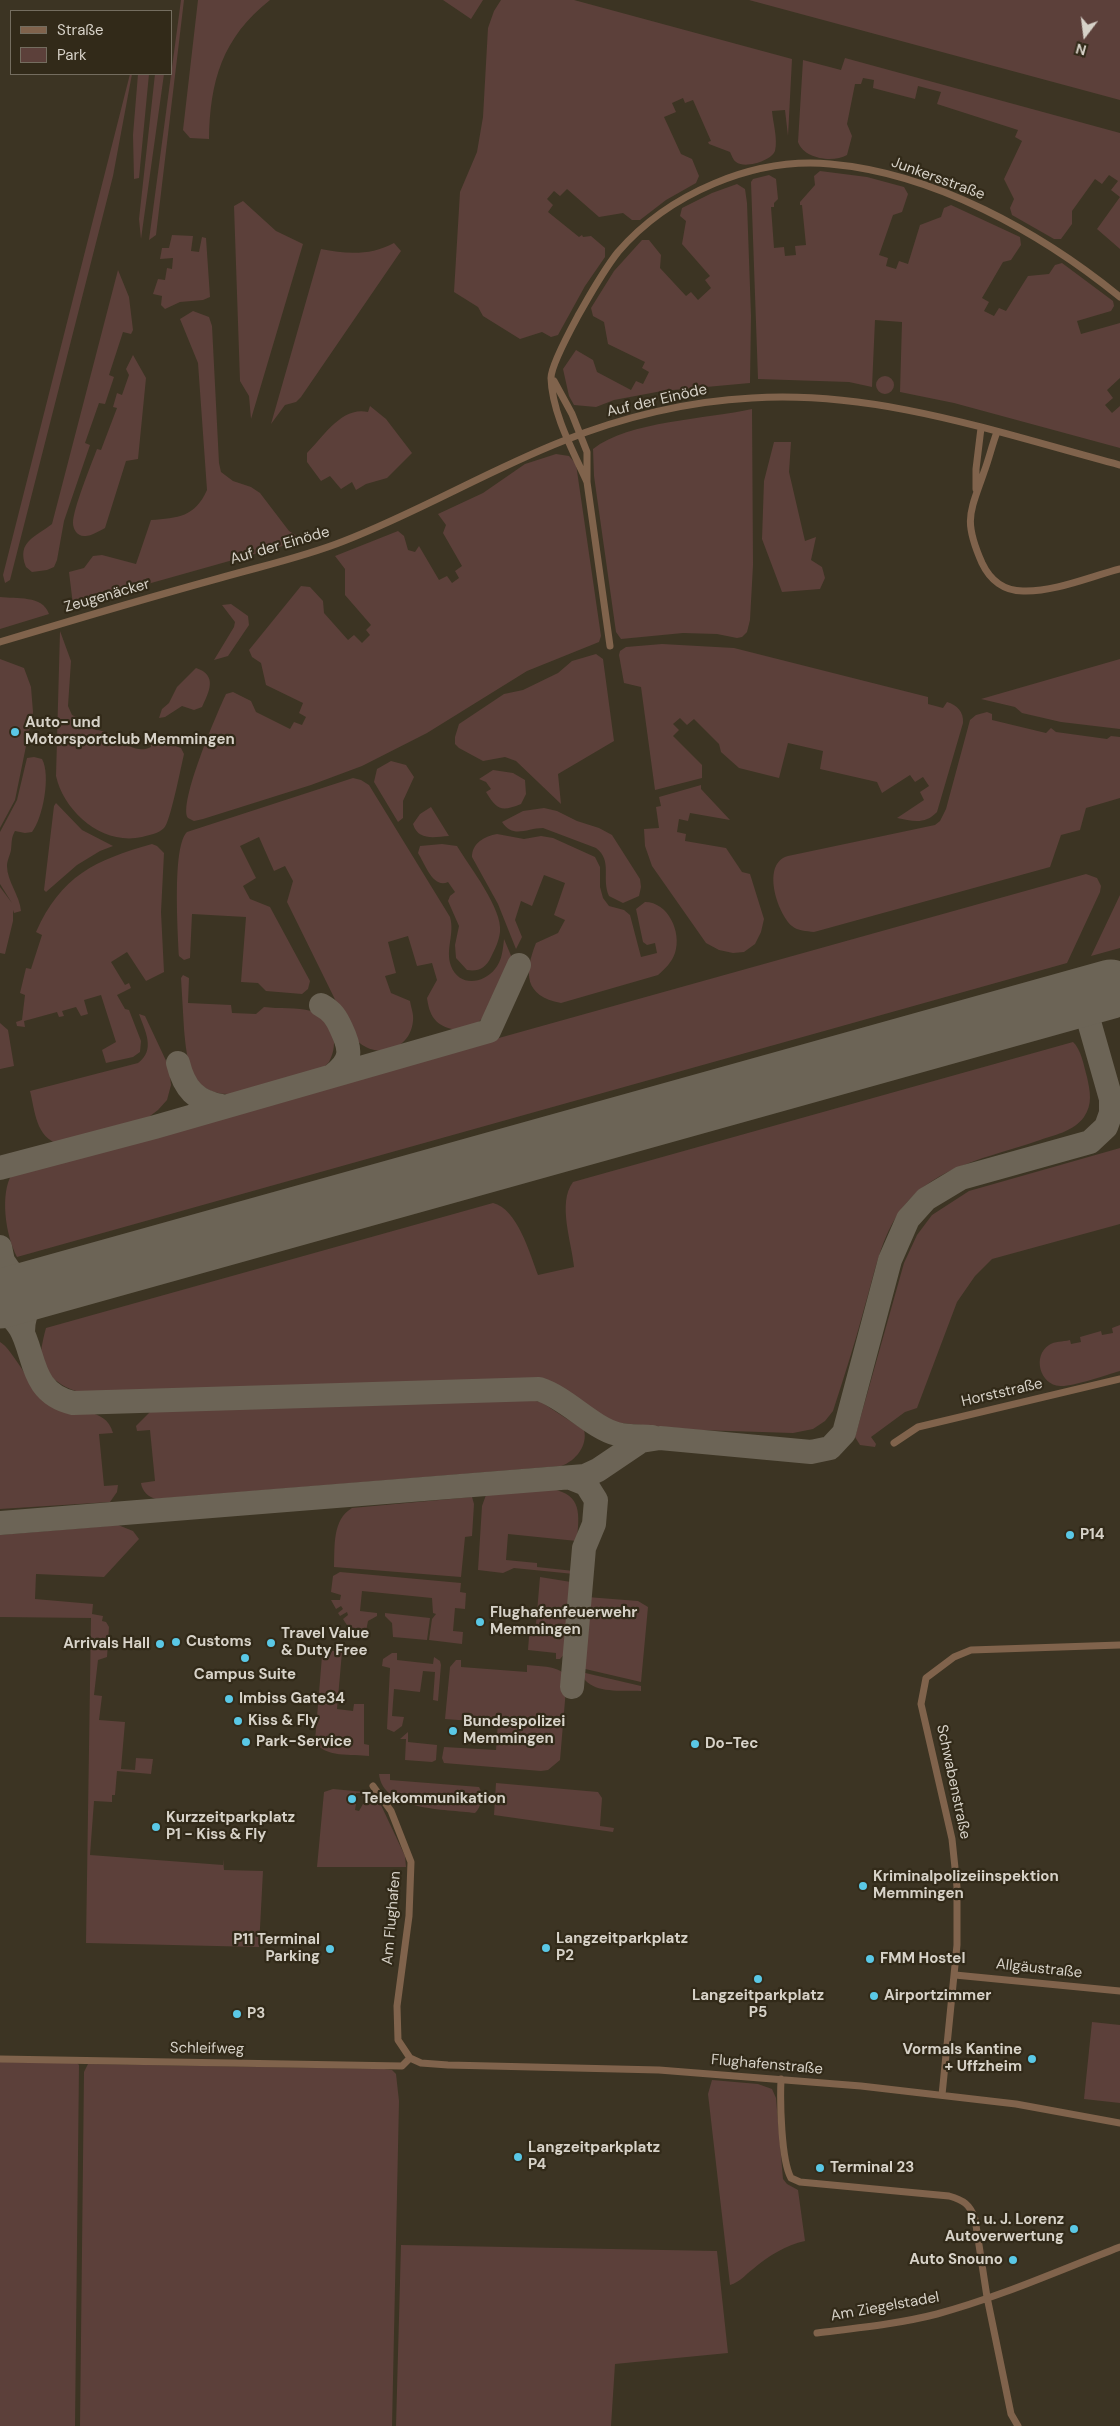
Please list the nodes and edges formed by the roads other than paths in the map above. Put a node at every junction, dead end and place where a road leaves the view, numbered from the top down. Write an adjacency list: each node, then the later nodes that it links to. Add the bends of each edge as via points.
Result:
1 (1120, 297): 2 (street, Junkersstraße, via 1033,235 909,180 870,169 828,164 782,166 744,173 698,191 646,226 619,252 594,287 568,334)
2 (551, 376): 5 (street); 6 (street)
3 (981, 428): 4 (street, Auf der Einöde); 5 (street, Auf der Einöde, via 866,402 753,397 642,416); 9 (street)
4 (997, 432): 7 (street, Auf der Einöde); 9 (street)
5 (582, 435): 6 (street, Auf der Einöde); 8 (street, via 587,452)
6 (567, 439): 8 (street); 11 (street, Auf der Einöde, via 343,542)
7 (1120, 465)
8 (587, 482): 13 (street)
9 (976, 491): 10 (street, via 970,521 974,545 987,573 1000,586 1021,592 1044,590)
10 (1120, 569)
11 (222, 577): 12 (street, Zeugenäcker)
12 (0, 642)
13 (610, 646)
14 (1120, 1379): 15 (street, Horststraße, via 918,1427)
15 (894, 1443)
16 (1120, 1645): 18 (street, Schwabenstraße, via 971,1650 954,1657 926,1678 921,1704 954,1854 958,1924)
17 (373, 1786): 20 (street, Am Flughafen, via 391,1811 411,1862 409,1916 396,2025 398,2040)
18 (955, 1975): 19 (street, Allgäustraße); 23 (street, Schwabenstraße)
19 (1120, 1991)
20 (410, 2058): 21 (street, Schleifweg, via 402,2066); 22 (street, Flughafenstraße, via 421,2063 448,2065 595,2067)
21 (0, 2059)
22 (781, 2079): 23 (street, Flughafenstraße); 26 (street, via 783,2133 791,2178 800,2182 936,2194 964,2202 971,2208 975,2219)
23 (942, 2095): 24 (street, Flughafenstraße, via 1016,2104)
24 (1120, 2123)
25 (1120, 2247): 26 (street, Am Ziegelstadel)
26 (987, 2297): 27 (street, Am Ziegelstadel, via 938,2314); 28 (street, via 1011,2414)
27 (817, 2333)
28 (1018, 2426)

